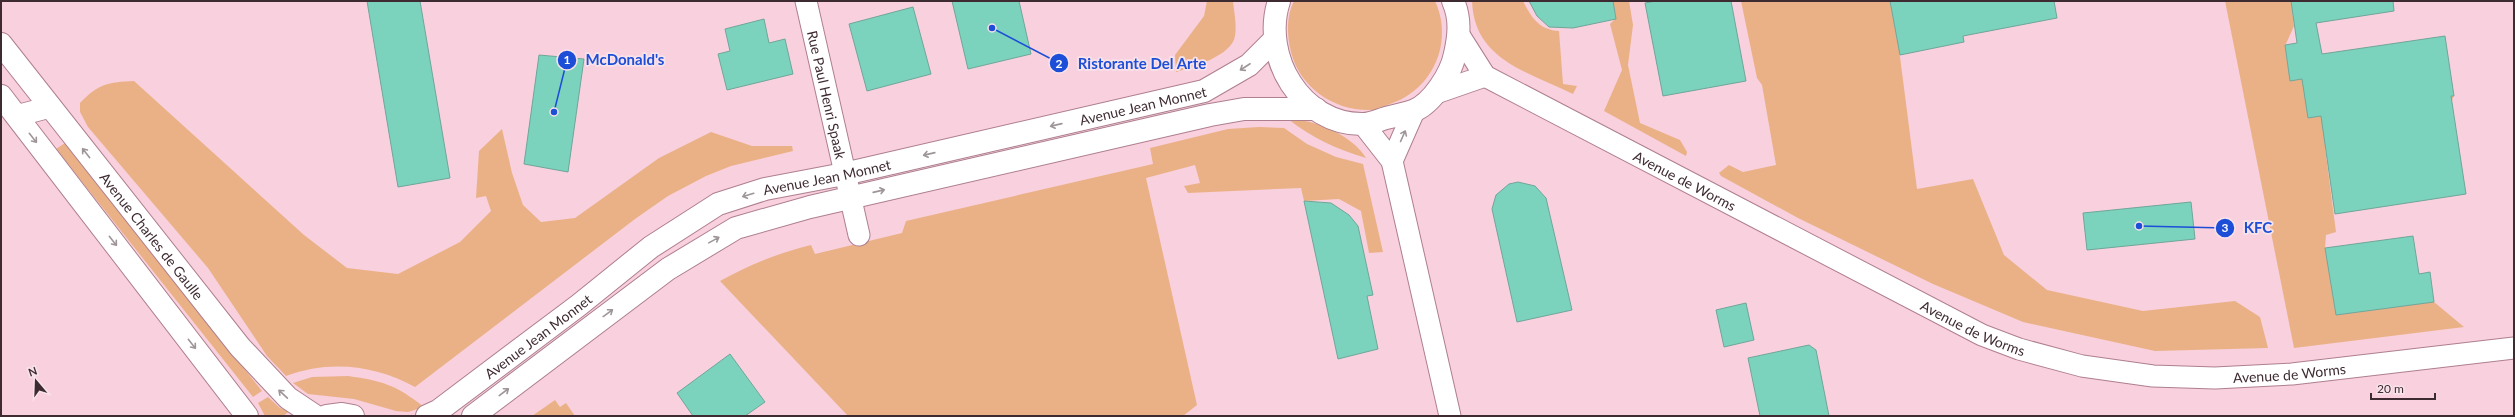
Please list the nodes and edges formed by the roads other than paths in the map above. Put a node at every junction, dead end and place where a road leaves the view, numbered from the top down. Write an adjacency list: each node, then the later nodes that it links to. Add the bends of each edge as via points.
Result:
1 (806, 1): 16 (street, Rue Paul Henri Spaak)
2 (1279, 1): 5 (street)
3 (1454, 1): 4 (street)
4 (1459, 35): 7 (street); 8 (street, via 1453,66)
5 (1274, 40): 11 (street, via 1280,67 1295,91); 16 (street, Avenue Jean Monnet, one-way to 16, via 1249,65 1204,91)
6 (1, 44): 10 (street, Avenue Charles de Gaulle)
7 (1485, 76): 8 (street); 19 (street, Avenue de Worms, via 1982,335 2019,349 2082,366 2153,376 2215,378 2292,374)
8 (1436, 92): 12 (street)
9 (1, 96): 13 (street)
10 (50, 107): 13 (street); 21 (street, Avenue Charles de Gaulle, one-way to 10, via 288,398 240,347)
11 (1316, 109): 14 (street, via 1338,120); 17 (street, Avenue Jean Monnet, one-way to 11, via 1210,115 1244,110)
12 (1414, 110): 14 (street); 15 (street, one-way to 12)
13 (16, 116): 20 (street, one-way to 20)
14 (1363, 124): 15 (street)
15 (1392, 161): 26 (street)
16 (844, 174): 17 (street, Rue Paul Henri Spaak); 24 (street, Avenue Jean Monnet, one-way to 24, via 765,189 718,204 651,247 573,310 438,411)
17 (849, 198): 18 (street, Rue Paul Henri Spaak); 25 (street, Avenue Jean Monnet, one-way to 17, via 593,324 710,242 736,228 769,217)
18 (859, 234)
19 (2514, 348)
20 (247, 416)
21 (315, 416)
22 (327, 416): 23 (street)
23 (352, 416)
24 (427, 416)
25 (473, 416)
26 (1450, 416)

